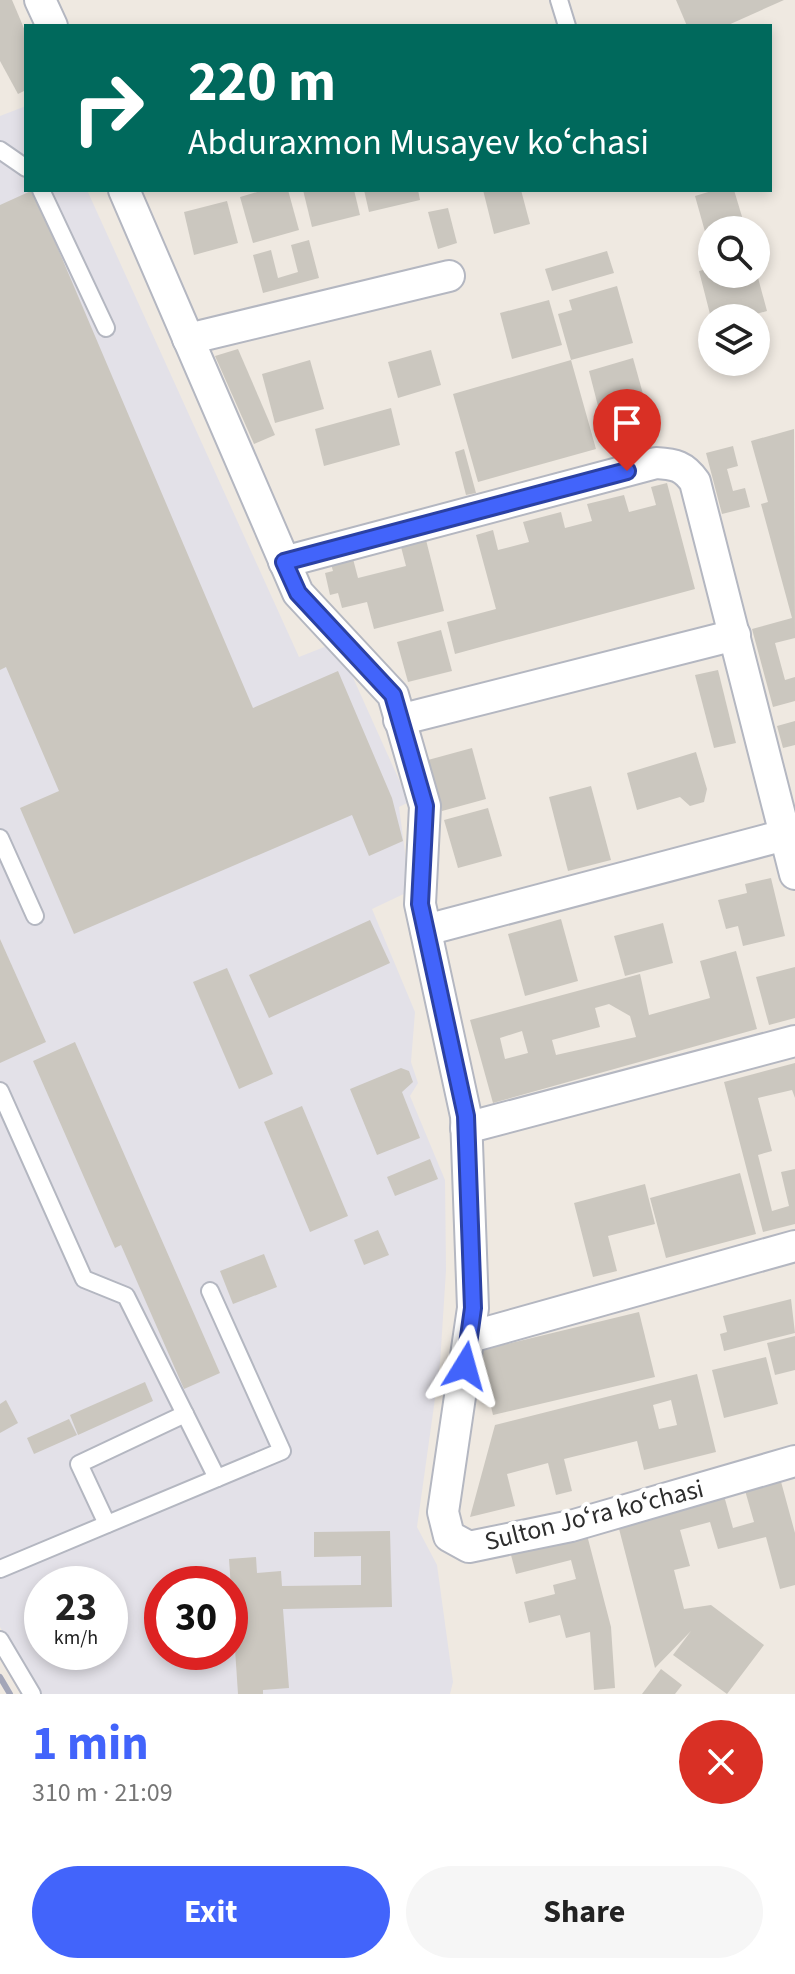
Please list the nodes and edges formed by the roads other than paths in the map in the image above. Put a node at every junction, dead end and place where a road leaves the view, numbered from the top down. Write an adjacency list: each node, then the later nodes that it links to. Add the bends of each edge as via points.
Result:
1 (40, 0): 3 (street)
2 (559, 0): 4 (lane)
3 (51, 24)
4 (566, 24)
5 (0, 150): 6 (lane)
6 (24, 167)
7 (42, 192): 10 (lane)
8 (125, 192): 11 (street, Sulton Joʻra koʻchasi)
9 (449, 276): 11 (street)
10 (106, 328)
11 (188, 339): 12 (street, Sulton Joʻra koʻchasi)
12 (284, 562): 13 (street, via 656,463 674,464 695,482); 14 (street, Sulton Joʻra koʻchasi, via 298,593 393,695)
13 (735, 635): 14 (street); 15 (street)
14 (399, 720): 19 (street, Sulton Joʻra koʻchasi, via 425,806 420,904)
15 (785, 835): 17 (street); 19 (street)
16 (0, 838): 18 (lane)
17 (795, 874)
18 (35, 916)
19 (426, 930): 22 (street, Sulton Joʻra koʻchasi)
20 (795, 1041): 22 (street)
21 (0, 1091): 26 (lane, via 84,1279 126,1296)
22 (466, 1128): 25 (street, Sulton Joʻra koʻchasi)
23 (795, 1246): 25 (street)
24 (210, 1291): 28 (lane, via 282,1451)
25 (470, 1337): 27 (street, Sulton Joʻra koʻchasi, via 443,1512 449,1536 469,1547 571,1526)
26 (185, 1414): 28 (lane); 29 (lane, via 79,1464)
27 (795, 1461)
28 (217, 1478): 29 (lane)
29 (107, 1524): 30 (lane)
30 (0, 1569)
31 (0, 1640): 32 (lane)
32 (32, 1694)

